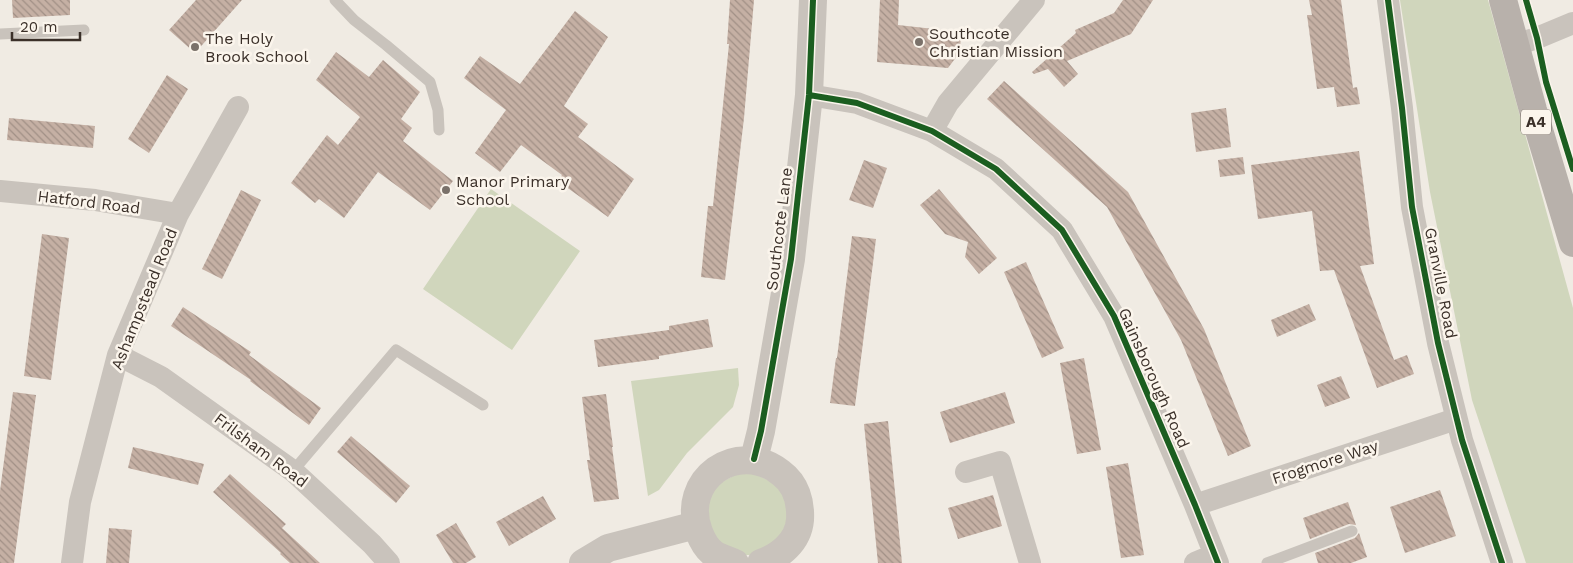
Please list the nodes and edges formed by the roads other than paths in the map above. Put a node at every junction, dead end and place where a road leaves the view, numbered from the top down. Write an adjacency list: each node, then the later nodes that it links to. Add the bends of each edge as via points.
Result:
1 (335, 0): 12 (lane, via 354,20 430,82 438,110)
2 (813, 0): 10 (street, Southcote Lane)
3 (1034, 0): 13 (street, via 948,103)
4 (1388, 0): 19 (street, Granville Road, via 1412,207)
5 (1503, 0): 9 (main road, A4)
6 (1573, 24): 9 (street)
7 (84, 30): 8 (lane)
8 (0, 34)
9 (1515, 45): 16 (main road, A4)
10 (809, 95): 13 (street, Gainsborough Road, via 858,103); 20 (street, Southcote Lane, via 791,259)
11 (238, 107): 15 (street, Ashampstead Road)
12 (439, 130)
13 (932, 131): 23 (street, Gainsborough Road, via 996,169 1062,230 1114,316)
14 (0, 192): 15 (street, Hatford Road, via 95,200)
15 (178, 214): 17 (street, Ashampstead Road)
16 (1573, 243)
17 (118, 355): 21 (street, Frilsham Road, via 161,377); 28 (street, Ashampstead Road, via 80,502)
18 (483, 405): 21 (lane, via 396,350)
19 (1456, 419): 23 (street, Frogmore Way); 34 (street, Granville Road)
20 (754, 460): 24 (street, via 737,460 710,475 699,490 694,506); 27 (street, via 772,465 787,477 800,503 800,522 794,537 783,552)
21 (293, 471): 29 (street, Frilsham Road)
22 (966, 472): 32 (street, via 1000,462)
23 (1195, 505): 26 (street, Gainsborough Road)
24 (696, 525): 30 (street, via 608,548); 31 (street, via 702,540 714,554)
25 (1352, 531): 33 (lane)
26 (1209, 560)
27 (766, 562)
28 (72, 563)
29 (389, 563)
30 (583, 563)
31 (735, 563)
32 (1030, 563)
33 (1267, 563)
34 (1502, 563)

